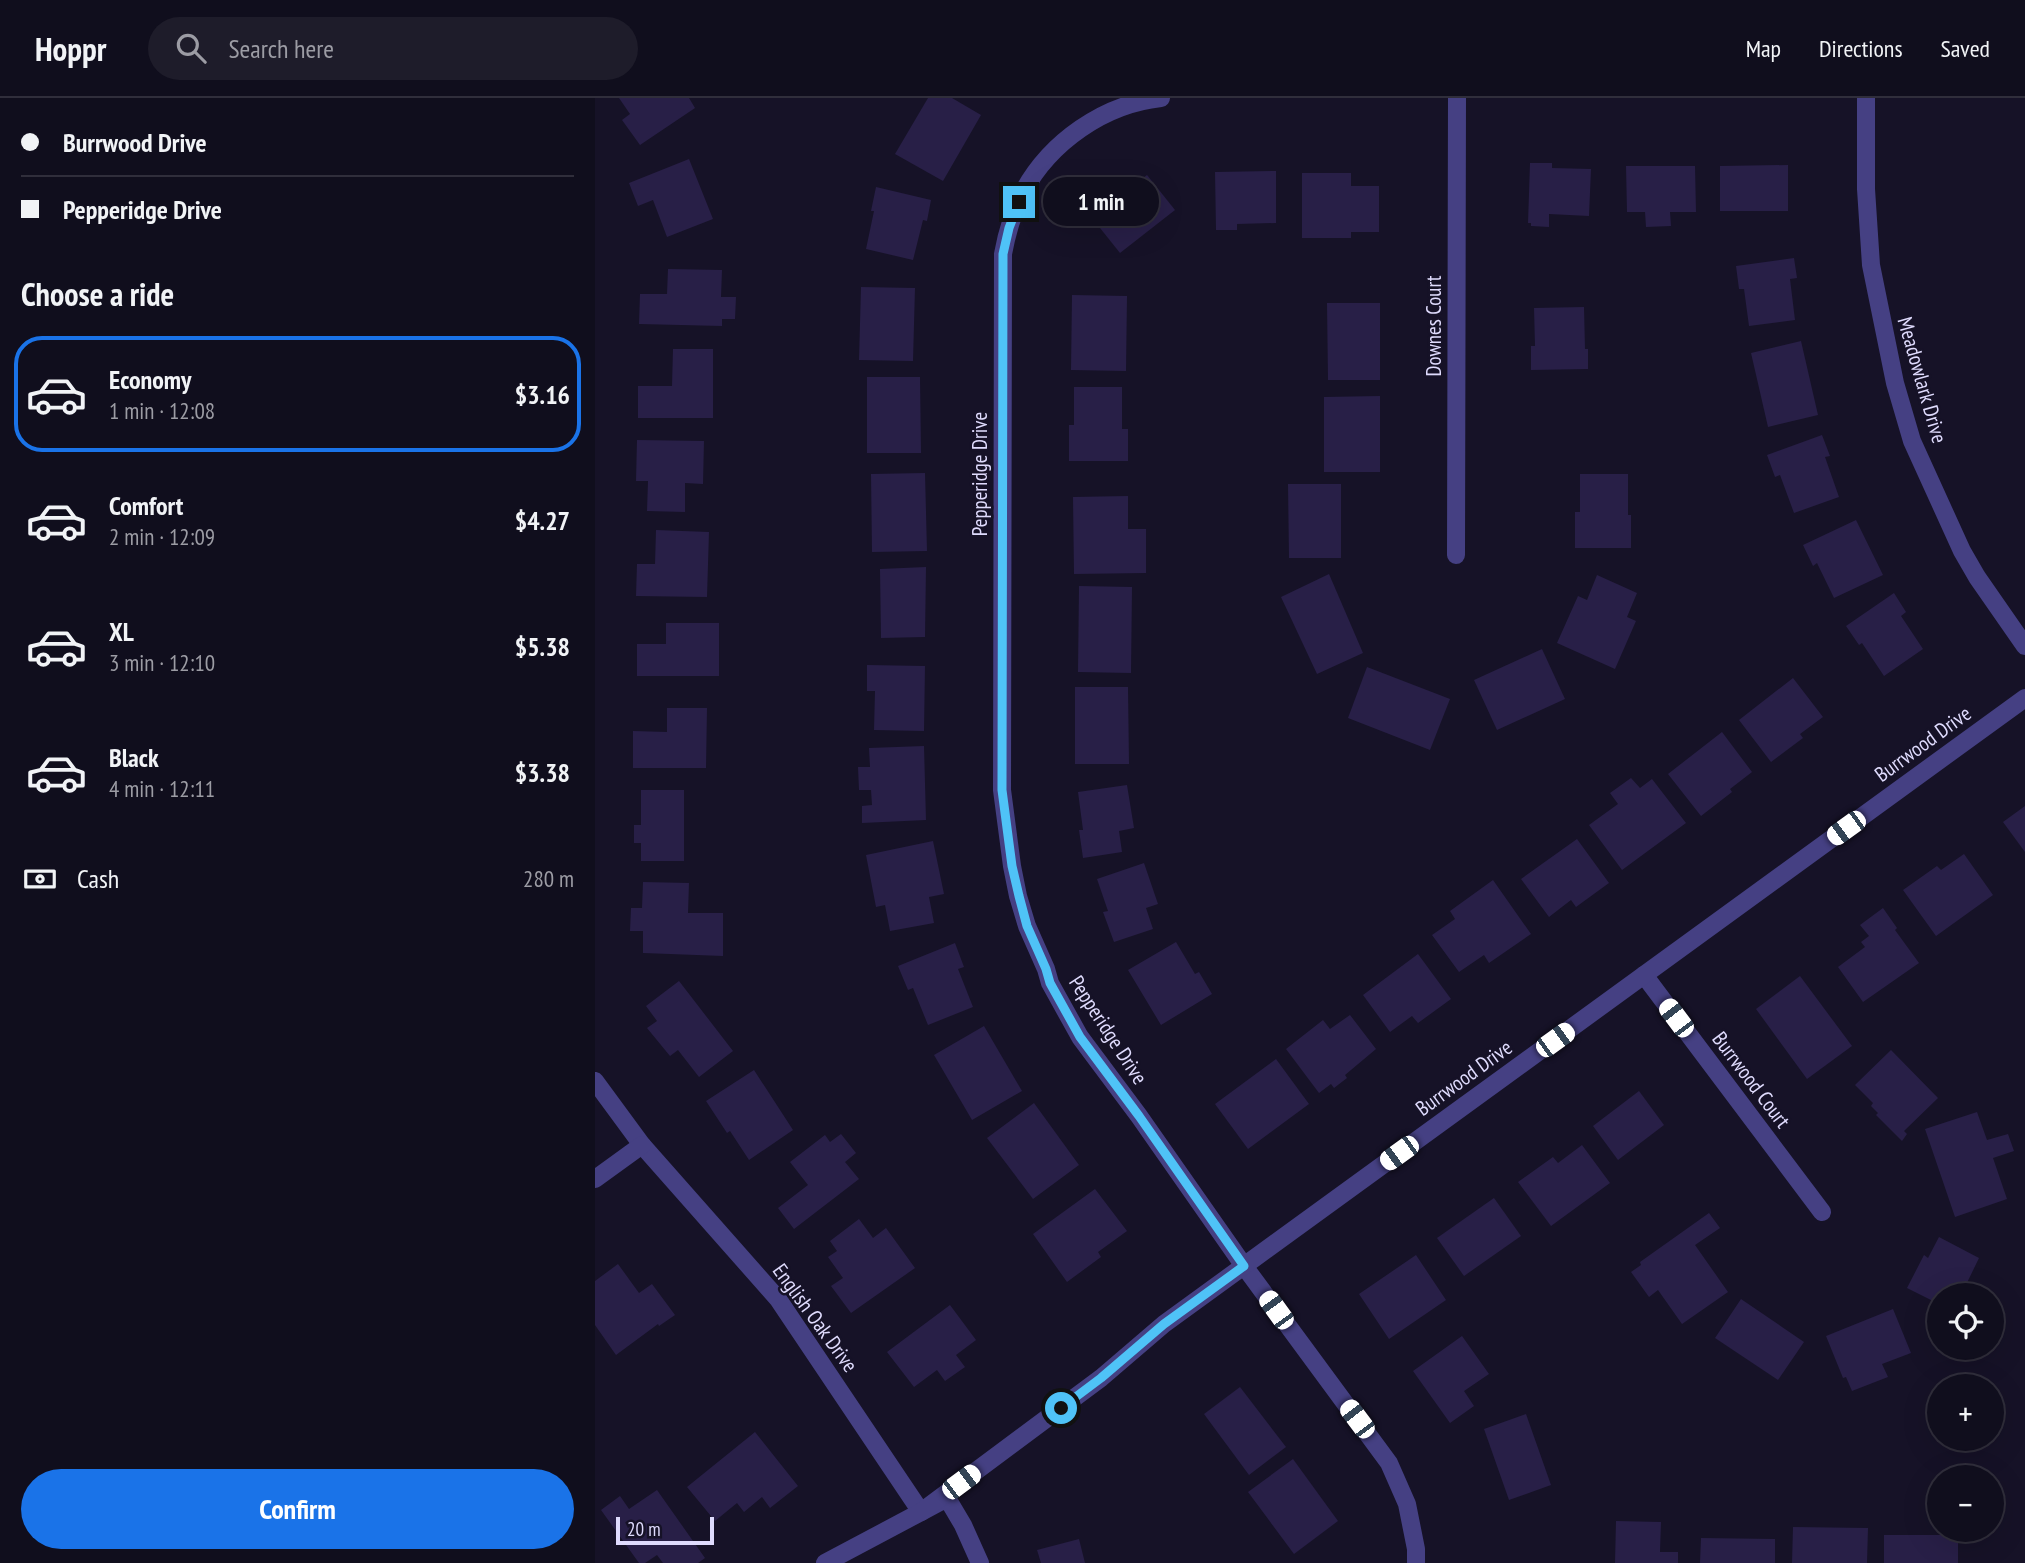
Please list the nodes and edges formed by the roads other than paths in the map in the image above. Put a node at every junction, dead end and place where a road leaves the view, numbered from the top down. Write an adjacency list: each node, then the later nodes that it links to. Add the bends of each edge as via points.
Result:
1 (1161, 98): 12 (street, Pepperidge Drive, via 1097,119 1047,158 1024,190 1003,254 1002,790 1012,866 1027,926 1050,983 1080,1037)
2 (1457, 98): 4 (street, Downes Court)
3 (1866, 98): 5 (street, Meadowlark Drive, via 1871,265 1895,383 1913,441 1962,551)
4 (1456, 555)
5 (2025, 646)
6 (2025, 698): 7 (street, Burrwood Drive)
7 (1644, 975): 11 (street, Burrwood Court); 12 (street, Burrwood Drive)
8 (595, 1081): 9 (street, English Oak Drive)
9 (642, 1145): 10 (street); 13 (street, English Oak Drive, via 778,1299)
10 (595, 1179)
11 (1822, 1212)
12 (1244, 1266): 13 (street, Burrwood Drive); 16 (street, Pepperidge Drive, via 1389,1463 1407,1504)
13 (921, 1512): 14 (street, Burrwood Drive); 15 (street, via 947,1498)
14 (825, 1563)
15 (980, 1563)
16 (1416, 1563)

